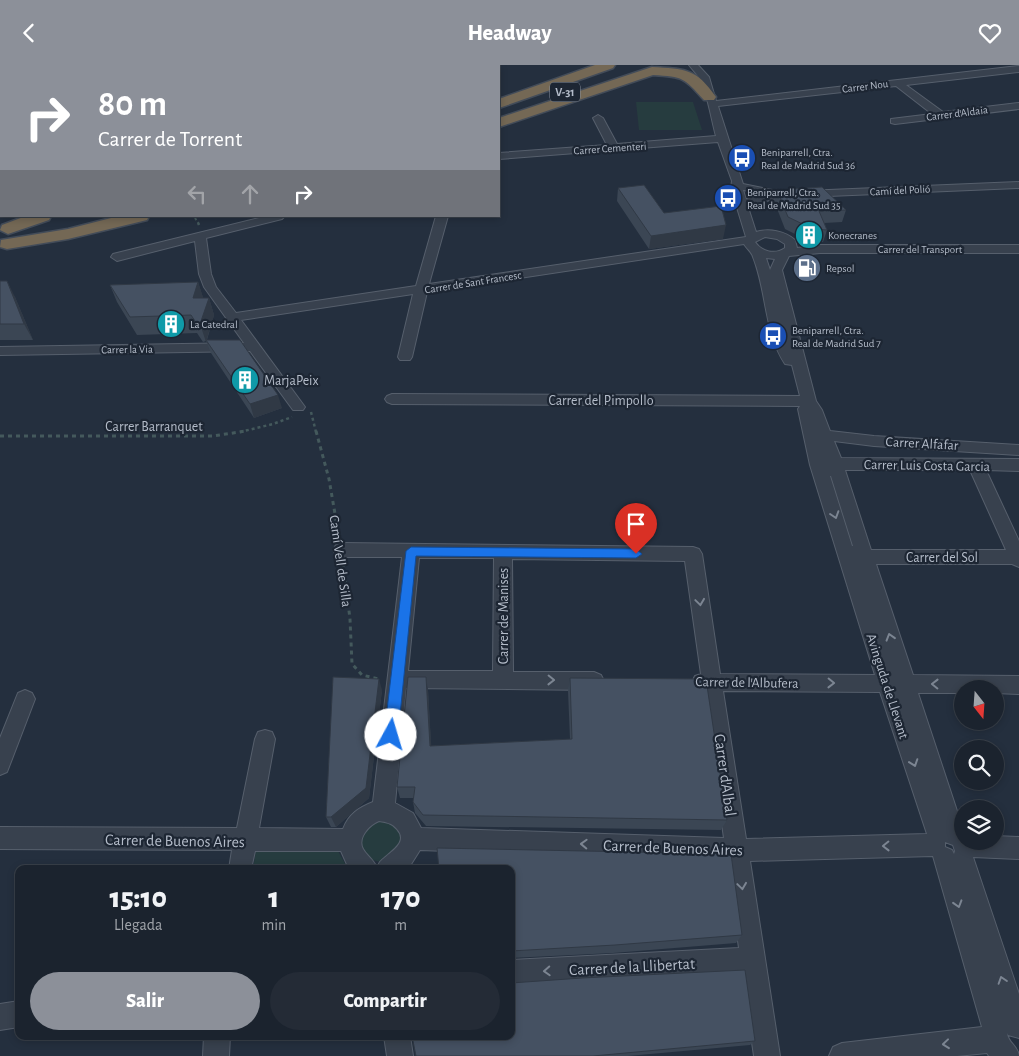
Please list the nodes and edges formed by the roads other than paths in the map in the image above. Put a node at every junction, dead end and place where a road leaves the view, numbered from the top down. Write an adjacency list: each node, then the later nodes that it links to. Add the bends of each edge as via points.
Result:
1 (582, 65): 11 (highway)
2 (608, 65): 13 (highway, V-31)
3 (693, 65): 8 (street)
4 (702, 65): 8 (street)
5 (633, 66): 15 (highway, V-31)
6 (1019, 69): 7 (street, Carrer Nou)
7 (1005, 70): 9 (street); 10 (street, Carrer Nou)
8 (704, 77): 12 (street)
9 (1019, 79)
10 (897, 82): 12 (street, Carrer Nou); 16 (street)
11 (500, 97)
12 (710, 100): 19 (highway, via 691,77 668,70 652,71); 20 (street)
13 (500, 104)
14 (1019, 106): 16 (street, Carrer d'Aldaia)
15 (500, 114)
16 (940, 115): 18 (street, Carrer d'Aldaia)
17 (598, 118): 21 (street)
18 (895, 121)
19 (500, 123)
20 (722, 139): 21 (street, Carrer Cementeri); 23 (street)
21 (613, 147): 22 (street, Carrer Cementeri)
22 (500, 156)
23 (741, 184): 25 (street); 26 (street); 35 (street, via 737,187)
24 (1019, 185): 25 (street, Camí del Polió)
25 (782, 195): 26 (street)
26 (750, 201): 36 (street, via 761,225)
27 (41, 217): 34 (highway)
28 (59, 217): 34 (highway)
29 (109, 217): 34 (highway)
30 (137, 217): 34 (highway, via 68,234)
31 (278, 217): 33 (street)
32 (442, 217): 39 (street)
33 (200, 236): 38 (street); 40 (street, via 207,281)
34 (4, 237)
35 (754, 245): 36 (street, via 771,256); 36 (street, via 766,234); 39 (street, Carrer de Sant Francesc, via 715,245); 44 (street, via 768,280 777,332 785,354)
36 (785, 246): 37 (street, Carrer del Transport, via 820,249); 44 (street, via 776,270 776,280)
37 (1019, 249)
38 (117, 257)
39 (421, 291): 40 (street, Carrer de Sant Francesc); 43 (street)
40 (231, 318): 41 (street)
41 (254, 347): 42 (street, Carrer la Via); 47 (street)
42 (0, 351)
43 (405, 357)
44 (803, 380): 46 (street)
45 (392, 399): 46 (street, Carrer del Pimpollo)
46 (807, 405): 48 (street)
47 (304, 408)
48 (817, 435): 49 (street, Carrer Alfafar); 50 (street, Avinguda de Llevant); 53 (street, Avinguda de Llevant)
49 (1019, 450)
50 (835, 464): 52 (street, Carrer Luis Costa Garcia); 53 (street, Avinguda de Llevant, via 828,469 832,480); 58 (street, Avinguda de Llevant)
51 (1019, 465): 52 (street, Carrer Luis Costa Garcia)
52 (976, 466): 59 (street)
53 (826, 489): 54 (street, Avinguda de Llevant, one-way to 54)
54 (842, 537): 58 (street, Avinguda de Llevant, via 858,555); 65 (street, Avinguda de Llevant)
55 (342, 550): 56 (street)
56 (411, 551): 57 (street); 60 (street)
57 (503, 553): 61 (street, Carrer de Manises); 64 (street, Carrer d'Albal, one-way to 64, via 693,554)
58 (866, 557): 59 (street, Carrer del Sol); 65 (street, Avinguda de Llevant, one-way to 58)
59 (1019, 558)
60 (397, 679): 61 (street); 70 (street)
61 (502, 680): 62 (street, one-way to 62)
62 (612, 681)
63 (682, 681): 64 (street, Carrer de l'Albufera)
64 (712, 682): 65 (street, Carrer de l'Albufera, one-way to 65); 77 (street, Carrer d'Albal)
65 (896, 684): 66 (street, Carrer de l'Albufera, one-way to 65); 75 (street, Avinguda de Llevant)
66 (1019, 685)
67 (25, 699): 69 (street)
68 (265, 739): 74 (street)
69 (0, 765)
70 (383, 810): 72 (street, via 392,811 406,821); 73 (street, via 373,812 358,823)
71 (0, 838): 74 (street, Carrer de Buenos Aires)
72 (412, 839): 77 (street, Carrer de Buenos Aires, one-way to 72); 80 (street, via 404,858)
73 (350, 840): 74 (street, Carrer de Buenos Aires); 79 (street, via 353,857)
74 (245, 841): 78 (street)
75 (950, 846): 76 (street, Carrer de Buenos Aires); 77 (street, Carrer de Buenos Aires, one-way to 77); 87 (street, Avinguda de Llevant)
76 (1019, 848)
77 (737, 850): 81 (street, Carrer d'Albal, one-way to 81)
78 (241, 865)
79 (362, 865)
80 (394, 865)
81 (753, 960): 82 (street, Carrer de la Llibertat, one-way to 82); 90 (street, Carrer d'Albal)
82 (515, 972)
83 (15, 1015): 84 (street)
84 (0, 1017)
85 (217, 1040): 88 (street)
86 (397, 1040): 89 (street)
87 (1007, 1041): 91 (street, one-way to 91)
88 (216, 1056)
89 (400, 1056)
90 (767, 1056)
91 (842, 1056)

